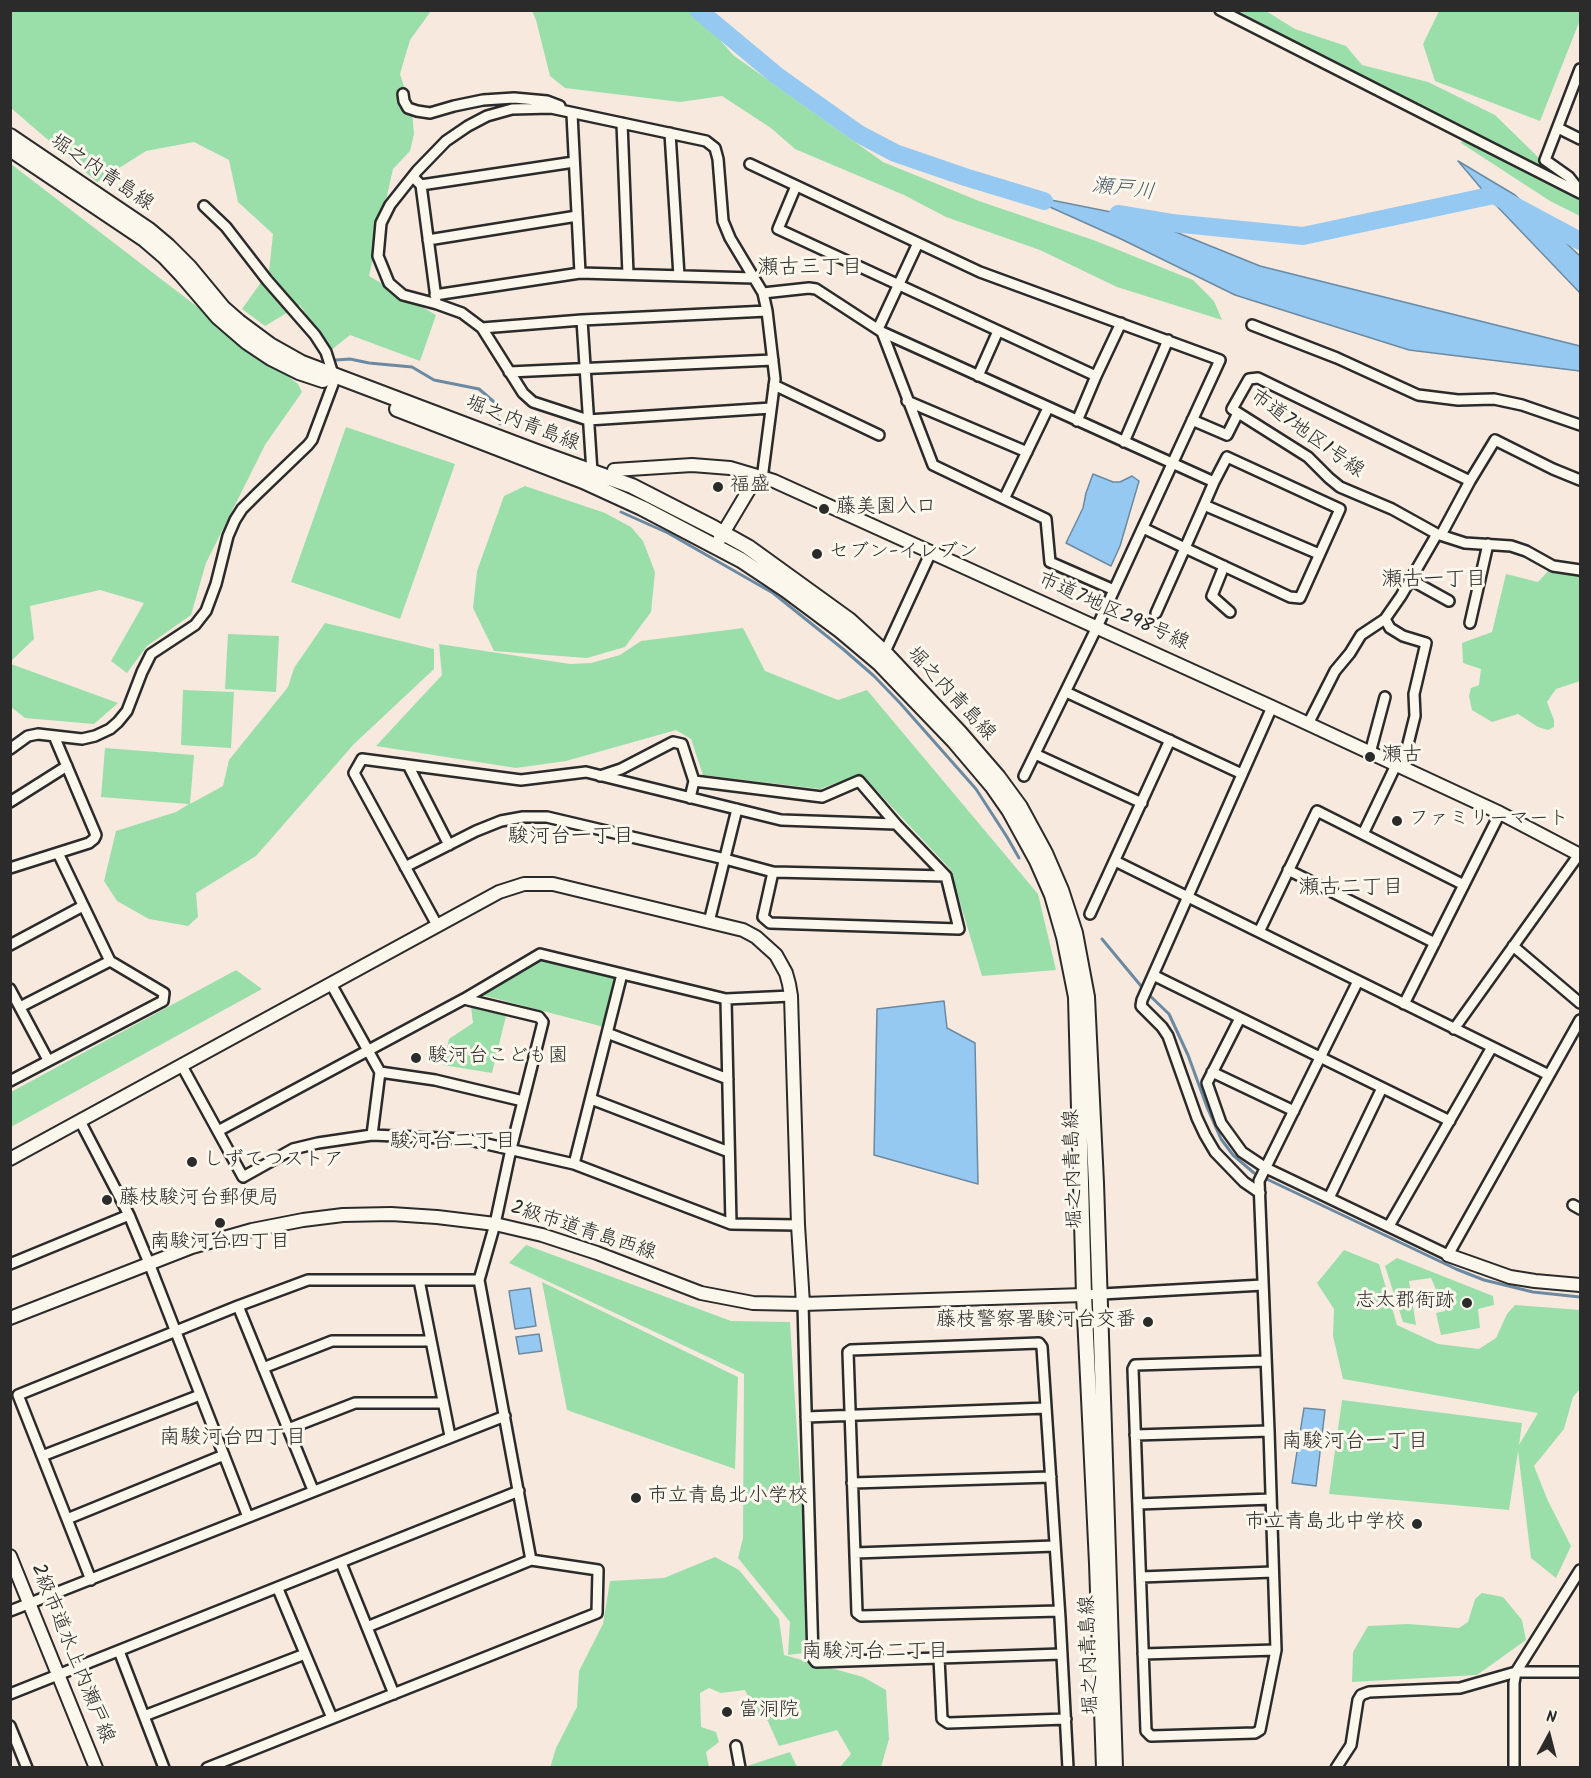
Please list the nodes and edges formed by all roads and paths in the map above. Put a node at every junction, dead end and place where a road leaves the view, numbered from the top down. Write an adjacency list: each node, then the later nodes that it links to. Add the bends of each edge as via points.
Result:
1 (1220, 10): 17 (street)
2 (1581, 69): 3 (street)
3 (1578, 83): 7 (street)
4 (403, 94): 5 (street, via 408,108 417,111 514,98 547,101)
5 (572, 114): 6 (street); 12 (street); 14 (street, via 533,107 487,116 446,141)
6 (622, 123): 8 (street); 23 (street)
7 (1558, 128): 10 (street); 17 (street, via 1545,160 1569,177)
8 (670, 133): 24 (street); 25 (street, via 706,141 715,148 723,221)
9 (10, 136): 42 (main road, 堀之内青島線, via 149,230 239,322 270,345)
10 (1581, 139)
11 (10, 149): 42 (main road, 堀之内青島線, via 144,239 218,317 248,342 299,372)
12 (574, 162): 15 (street); 19 (street)
13 (750, 164): 16 (street)
14 (412, 177): 15 (street); 28 (street, via 381,223 378,256 389,283 403,295)
15 (421, 185): 20 (street)
16 (796, 186): 21 (street); 26 (street, via 778,229)
17 (1581, 192)
18 (204, 206): 42 (street, via 315,335 326,352)
19 (577, 216): 20 (street); 22 (street)
20 (428, 240): 28 (street)
21 (918, 243): 26 (street); 31 (street, via 980,272)
22 (580, 273): 23 (street); 28 (street)
23 (628, 274): 24 (street)
24 (679, 276): 25 (street)
25 (754, 278): 27 (street)
26 (898, 285): 34 (street); 35 (street)
27 (763, 293): 29 (street); 34 (street, via 816,289)
28 (436, 299): 33 (street)
29 (767, 311): 30 (street); 37 (street)
30 (582, 320): 33 (street); 38 (street)
31 (1120, 323): 36 (street); 41 (street)
32 (1252, 325): 51 (street, via 1419,395 1494,399)
33 (482, 328): 39 (street)
34 (880, 331): 40 (street); 44 (street)
35 (998, 331): 40 (street); 41 (street)
36 (1168, 340): 49 (street, via 1220,360); 53 (street)
37 (773, 360): 38 (street); 43 (street)
38 (585, 369): 39 (street); 48 (street)
39 (509, 372): 48 (street, via 533,402)
40 (978, 376): 46 (street)
41 (1096, 376): 50 (street)
42 (333, 379): 57 (main road, 堀之内青島線); 68 (main road, 堀之内青島線, via 583,481); 87 (street, via 312,440 235,520 206,611 195,625 151,654 127,711 110,729 82,739)
43 (774, 385): 45 (street); 52 (street)
44 (907, 401): 54 (street); 62 (street, via 933,465)
45 (771, 408): 48 (street); 58 (street)
46 (1048, 408): 50 (street); 54 (street)
47 (1238, 413): 49 (street, via 1227,435); 60 (street, 市道7地区1号線, via 1232,409 1249,379 1258,378); 66 (street, 市道7地区1号線, via 1308,458 1340,487)
48 (588, 420): 57 (street)
49 (1192, 420): 55 (street)
50 (1077, 421): 53 (street)
51 (1581, 425)
52 (879, 435)
53 (1124, 442): 55 (street)
54 (1027, 452): 62 (street)
55 (1172, 464): 61 (street); 64 (street)
56 (614, 470): 58 (street, 市道7地区298号線, via 692,465 730,468)
57 (592, 472): 65 (main road, 堀之内青島線, via 632,486)
58 (764, 478): 65 (street, via 753,483); 70 (street, 市道7地区298号線)
59 (1581, 480): 60 (street, via 1495,440)
60 (1470, 481): 66 (street)
61 (1214, 483): 63 (street); 71 (street, via 1227,457 1340,509)
62 (1004, 499): 75 (street, via 1046,519 1050,562)
63 (1204, 505): 69 (street); 71 (street)
64 (1143, 528): 69 (street); 75 (street)
65 (723, 533): 68 (street); 82 (main road, 堀之内青島線, via 849,620)
66 (1439, 534): 67 (street, 市道7地区1号線, via 1465,543); 74 (street)
67 (1488, 544): 73 (street, 市道7地区1号線, via 1511,546 1553,566); 80 (street)
68 (715, 546): 82 (main road, 堀之内青島線, via 786,590)
69 (1185, 548): 72 (street); 78 (street)
70 (931, 552): 81 (street, 市道7地区298号線); 82 (street)
71 (1319, 554): 72 (street, via 1300,598)
72 (1224, 566): 77 (street, via 1212,596)
73 (1581, 570)
74 (1411, 580): 76 (street); 79 (street)
75 (1114, 590): 81 (street)
76 (1449, 601)
77 (1230, 612)
78 (1156, 613)
79 (1385, 618): 86 (street, via 1361,635 1335,671); 94 (street, via 1390,628 1403,636 1426,643 1414,694 1415,716)
80 (1470, 623)
81 (1097, 627): 83 (street); 85 (street, 市道7地区298号線)
82 (882, 658): 179 (main road, 堀之内青島線, via 960,733 998,777 1020,807 1061,890 1075,933 1087,997); 180 (main road, 堀之内青島線, via 993,787 1037,861 1052,895 1076,997)
83 (1066, 692): 88 (street); 91 (street)
84 (1385, 697): 90 (street)
85 (1272, 707): 86 (street, 市道7地区298号線); 95 (street)
86 (1308, 724): 90 (street, 市道7地区298号線)
87 (54, 736): 89 (street, via 28,736); 92 (street)
88 (1170, 740): 95 (street); 101 (street)
89 (10, 749)
90 (1370, 753): 94 (street, 市道7地区298号線)
91 (1035, 754): 97 (street); 101 (street)
92 (67, 765): 100 (street); 107 (street, via 96,835 89,843)
93 (408, 765): 96 (street, via 521,780 586,772); 106 (street); 112 (street, via 362,759 354,773)
94 (1399, 766): 103 (street, 市道7地区298号線); 105 (street)
95 (1242, 774): 117 (street)
96 (600, 776): 98 (street, via 673,742 682,744); 99 (street)
97 (1024, 776)
98 (694, 781): 99 (street); 104 (street, via 822,797 859,781)
99 (690, 798): 102 (street)
100 (10, 802)
101 (1142, 803): 110 (street)
102 (737, 809): 104 (street, via 781,820); 109 (street)
103 (1500, 813): 108 (street, 市道7地区298号線); 116 (street)
104 (896, 824): 115 (street)
105 (1363, 834): 113 (street, via 1317,811); 116 (street)
106 (449, 844): 109 (street, via 501,821 547,817); 112 (street)
107 (57, 853): 111 (street); 118 (street)
108 (1580, 854): 125 (street)
109 (725, 858): 114 (street); 120 (street)
110 (1114, 861): 117 (street); 119 (street)
111 (10, 867)
112 (405, 867): 121 (street)
113 (1288, 870): 122 (street); 123 (street)
114 (773, 872): 115 (street); 115 (street, via 763,917 770,923 958,929)
115 (946, 876)
116 (1464, 885): 123 (street)
117 (1187, 897): 122 (street); 128 (street)
118 (83, 906): 124 (street); 126 (street)
119 (1090, 914)
120 (709, 922): 121 (street, via 538,883 513,886); 132 (street, via 743,930 766,944 786,973)
121 (437, 925): 130 (street)
122 (1259, 932): 129 (street)
123 (1435, 943): 136 (street)
124 (10, 945)
125 (1513, 946): 135 (street); 140 (street)
126 (110, 961): 137 (street); 145 (street, via 164,993 163,1001)
127 (622, 974): 133 (street, via 540,954); 134 (street); 141 (street)
128 (1151, 980): 138 (street); 165 (street, via 1141,1006 1168,1036 1205,1136 1222,1160)
129 (1358, 981): 136 (street); 144 (street)
130 (331, 984): 143 (street); 146 (street)
131 (10, 989): 137 (street)
132 (791, 996): 134 (street); 170 (street)
133 (464, 999): 143 (street); 154 (street, via 539,1017 543,1022)
134 (726, 999): 150 (street)
135 (1581, 1003)
136 (1404, 1004): 140 (street)
137 (20, 1007): 145 (street)
138 (1240, 1018): 144 (street); 148 (street)
139 (1581, 1020): 149 (street)
140 (1455, 1029): 142 (street)
141 (607, 1033): 150 (street); 153 (street)
142 (1492, 1047): 149 (street); 157 (street)
143 (369, 1050): 147 (street); 158 (street)
144 (1320, 1058): 152 (street); 155 (street)
145 (48, 1060): 151 (street)
146 (182, 1066): 156 (street); 158 (street)
147 (380, 1072): 154 (street, via 435,1080); 159 (street)
148 (1212, 1072): 155 (street); 164 (street, via 1207,1083 1221,1123 1242,1152)
149 (1548, 1075): 172 (street)
150 (728, 1079): 161 (street)
151 (10, 1081)
152 (1382, 1088): 157 (street); 166 (street)
153 (591, 1099): 161 (street); 163 (street)
154 (523, 1101): 160 (street)
155 (1294, 1111): 164 (street)
156 (80, 1121): 162 (street); 167 (street)
157 (1450, 1121): 171 (street)
158 (218, 1131): 159 (street, via 243,1177 293,1149)
159 (372, 1135): 160 (street, via 465,1139)
160 (511, 1149): 163 (street); 168 (street)
161 (729, 1152): 169 (street)
162 (10, 1159)
163 (574, 1164): 169 (street)
164 (1266, 1168): 165 (street, via 1259,1181); 166 (street)
165 (1260, 1192): 177 (street)
166 (1329, 1198): 171 (street)
167 (129, 1215): 173 (street); 174 (street)
168 (495, 1224): 173 (street, 2級市道青島西線, via 391,1214 343,1215 252,1230); 176 (street); 181 (street, 2級市道青島西線, via 597,1253 701,1293 753,1304)
169 (731, 1224): 170 (street)
170 (798, 1225): 181 (street)
171 (1389, 1226): 172 (street)
172 (1448, 1254): 178 (street, via 1510,1277)
173 (149, 1263): 183 (street, 2級市道青島西線); 184 (street)
174 (10, 1264)
175 (419, 1280): 176 (street); 182 (street, via 308,1280); 185 (street)
176 (479, 1280): 191 (street)
177 (1263, 1285): 179 (street); 186 (street)
178 (1581, 1285)
179 (1100, 1294): 180 (street); 246 (main road, 堀之内青島線)
180 (1084, 1295): 181 (street, 2級市道青島西線); 245 (main road, 堀之内青島線)
181 (802, 1304): 193 (street)
182 (238, 1306): 184 (street); 187 (street)
183 (10, 1318)
184 (175, 1332): 188 (street); 199 (street, via 18,1395)
185 (431, 1341): 187 (street, via 332,1341); 189 (street)
186 (1266, 1360): 195 (street); 196 (street, via 1135,1365)
187 (263, 1368): 194 (street)
188 (200, 1395): 198 (street); 199 (street)
189 (444, 1403): 194 (street, via 355,1403); 197 (street)
190 (1046, 1408): 192 (street); 192 (street, via 1039,1343 863,1349 848,1352); 200 (street)
191 (505, 1416): 197 (street); 203 (street)
192 (849, 1416): 193 (street); 201 (street)
193 (806, 1417): 227 (street, via 816,1662)
194 (288, 1430): 202 (street)
195 (1269, 1431): 196 (street); 204 (street)
196 (1135, 1435): 205 (street)
197 (450, 1436): 202 (street)
198 (224, 1455): 206 (street); 207 (street)
199 (42, 1456): 207 (street)
200 (1051, 1477): 201 (street); 208 (street)
201 (852, 1483): 209 (street)
202 (313, 1490): 206 (street)
203 (519, 1491): 211 (street); 212 (street)
204 (1271, 1499): 205 (street); 214 (street)
205 (1138, 1503): 215 (street)
206 (248, 1517): 216 (street)
207 (67, 1519): 216 (street)
208 (1055, 1546): 209 (street); 220 (street)
209 (855, 1553): 220 (street, via 857,1613 861,1616)
210 (10, 1556): 218 (street, 2級市道水上内瀬戸線)
211 (531, 1560): 221 (street); 232 (street, via 598,1570 597,1612)
212 (341, 1563): 217 (street); 221 (street)
213 (1581, 1570): 228 (street)
214 (1273, 1572): 215 (street); 222 (street)
215 (1140, 1577): 226 (street)
216 (91, 1580): 218 (street)
217 (278, 1589): 223 (street); 224 (street)
218 (30, 1604): 219 (street); 230 (street, 2級市道水上内瀬戸線)
219 (10, 1611)
220 (1059, 1611): 225 (street)
221 (367, 1627): 232 (street)
222 (1276, 1650): 226 (street); 226 (street, via 1260,1730 1255,1733 1151,1736 1146,1731)
223 (119, 1651): 230 (street); 233 (street)
224 (305, 1654): 233 (street); 234 (street)
225 (1062, 1654): 227 (street); 235 (street)
226 (1143, 1654)
227 (939, 1658): 235 (street, via 942,1719 948,1723)
228 (1516, 1672): 229 (street); 247 (street, via 1460,1688 1361,1695 1351,1745); 248 (street)
229 (1581, 1672)
230 (59, 1675): 231 (street); 240 (street, 2級市道水上内瀬戸線)
231 (10, 1694)
232 (394, 1694): 234 (street)
233 (144, 1716): 241 (street)
234 (332, 1718): 238 (street)
235 (1066, 1719): 244 (street)
236 (10, 1726): 239 (street)
237 (736, 1746): 243 (street)
238 (231, 1763): 242 (street)
239 (27, 1767)
240 (96, 1767)
241 (164, 1767)
242 (207, 1767)
243 (740, 1767)
244 (1068, 1767)
245 (1104, 1767)
246 (1115, 1767)
247 (1336, 1767)
248 (1514, 1767)

